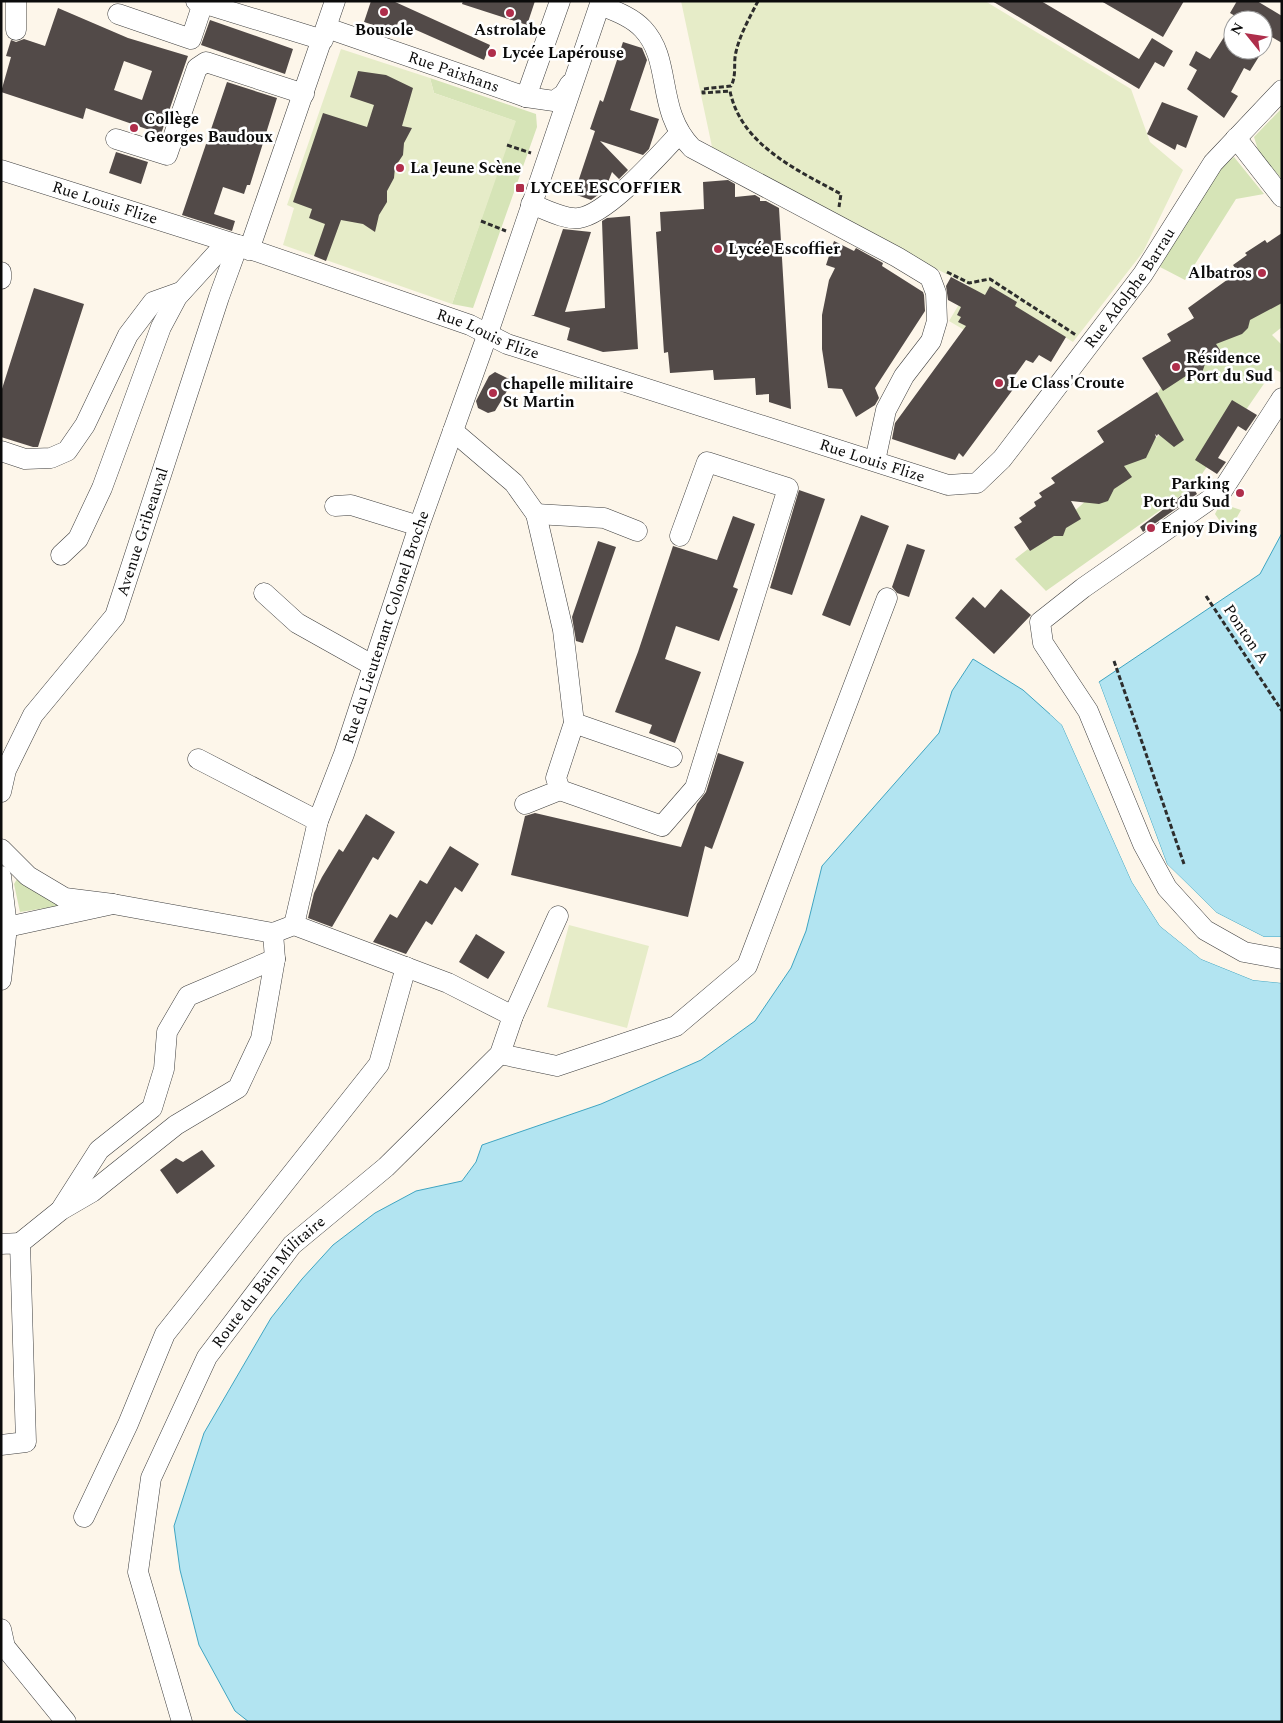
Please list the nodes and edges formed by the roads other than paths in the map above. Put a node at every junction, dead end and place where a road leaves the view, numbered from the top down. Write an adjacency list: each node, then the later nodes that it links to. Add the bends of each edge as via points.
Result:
1 (16, 1): 7 (street)
2 (336, 1): 8 (street, Avenue Gribeauval)
3 (560, 1): 12 (street)
4 (199, 2): 6 (street, via 191,39); 8 (street, Rue Paixhans)
5 (600, 3): 9 (street, Rue du Lieutenant Colonel Broche); 13 (street, via 643,28 652,40 658,50 670,114)
6 (118, 14)
7 (16, 30)
8 (325, 34): 11 (street, Avenue Gribeauval); 12 (street, Rue Paixhans)
9 (573, 80): 12 (street, Rue Paixhans, via 564,94 554,101); 18 (street, Rue du Lieutenant Colonel Broche)
10 (1282, 90): 14 (street, Rue Adolphe Barrau)
11 (304, 94): 15 (street, via 206,62 197,68 167,155); 19 (street, Avenue Gribeauval)
12 (526, 97): 23 (street, via 551,119)
13 (680, 133): 18 (street, via 624,189 588,216 567,217); 27 (street, via 692,148 707,158 930,277 936,293 935,332 904,376 886,410)
14 (1236, 138): 17 (street); 28 (street, Rue Adolphe Barrau, via 1213,163 1143,274 1002,459)
15 (116, 139)
16 (1, 170): 19 (street, Rue Louis Flize)
17 (1282, 197)
18 (531, 204): 23 (street, Rue du Lieutenant Colonel Broche)
19 (238, 246): 22 (street); 23 (street, Rue Louis Flize); 42 (street, Avenue Gribeauval, via 115,616 33,715 6,770)
20 (1, 272): 21 (street)
21 (1, 279)
22 (182, 292): 26 (street, via 153,302 128,335 85,425 67,451 51,458 25,459); 34 (street, via 161,327 102,488 78,538)
23 (479, 329): 25 (street, Rue du Lieutenant Colonel Broche); 27 (street, Rue Louis Flize, via 507,344)
24 (1282, 398): 53 (street, via 1222,491 1040,622 1043,643 1088,711 1143,844 1167,888 1204,930 1244,952)
25 (453, 431): 30 (street, via 514,483); 31 (street, Rue du Lieutenant Colonel Broche)
26 (1, 451)
27 (875, 461): 28 (street, Rue Louis Flize, via 948,485)
28 (977, 483)
29 (335, 506): 31 (street, via 351,505)
30 (536, 514): 32 (street, via 604,518); 38 (street, via 563,630)
31 (419, 526): 37 (street, Rue du Lieutenant Colonel Broche)
32 (637, 531)
33 (680, 536): 41 (street, via 707,462 788,488 695,788 662,826)
34 (61, 555)
35 (264, 593): 37 (street, via 298,622)
36 (887, 598): 57 (street, via 747,966 676,1026 557,1066)
37 (372, 665): 44 (street, Rue du Lieutenant Colonel Broche, via 344,754)
38 (574, 723): 39 (street); 41 (street, via 556,778)
39 (672, 757)
40 (198, 758): 44 (street)
41 (560, 790): 43 (street)
42 (1, 792)
43 (525, 804)
44 (318, 821): 49 (street, Rue du Lieutenant Colonel Broche)
45 (1, 848): 47 (street, via 28,876 65,898)
46 (1, 876): 50 (street)
47 (113, 904): 50 (street); 51 (street)
48 (558, 916): 56 (street, Route du Bain Militaire)
49 (294, 925): 51 (street); 54 (street)
50 (7, 927): 55 (street)
51 (273, 933): 52 (street)
52 (275, 959): 58 (street, via 261,1039 238,1088 176,1125 92,1192); 58 (street, via 188,996 167,1032 164,1069 152,1108 99,1150)
53 (1282, 959)
54 (406, 968): 56 (street, via 448,983); 61 (street, via 379,1064 165,1334 128,1424)
55 (1, 980)
56 (513, 1016): 57 (street, Route du Bain Militaire)
57 (500, 1054): 64 (street, Route du Bain Militaire, via 386,1167 292,1245 207,1357 151,1478 138,1572)
58 (61, 1210): 59 (street)
59 (11, 1244): 60 (street, via 26,1442)
60 (1, 1445)
61 (84, 1517)
62 (1, 1629): 63 (street, via 5,1647)
63 (66, 1722)
64 (182, 1722)

